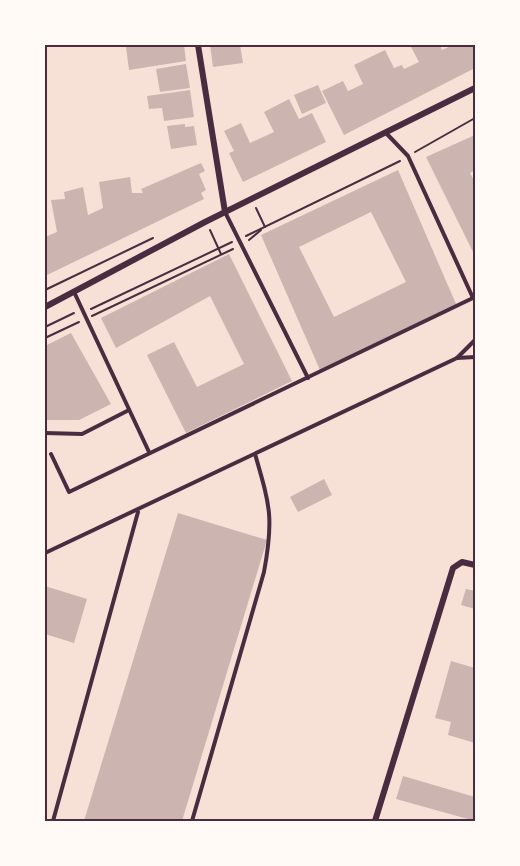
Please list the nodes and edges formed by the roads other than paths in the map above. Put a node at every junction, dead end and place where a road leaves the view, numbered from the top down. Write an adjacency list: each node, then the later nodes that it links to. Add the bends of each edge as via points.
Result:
1 (198, 45): 4 (street)
2 (475, 88): 3 (street)
3 (385, 132): 4 (street); 6 (lane, via 408,156)
4 (225, 212): 5 (street); 11 (lane)
5 (75, 294): 7 (street); 12 (lane)
6 (474, 298): 11 (lane)
7 (45, 307)
8 (475, 340): 10 (lane)
9 (475, 357): 10 (lane)
10 (457, 358): 16 (lane)
11 (308, 378): 14 (lane)
12 (129, 410): 13 (lane, via 82,434); 14 (lane)
13 (45, 433)
14 (149, 452): 15 (lane, via 69,492)
15 (51, 454)
16 (255, 454): 17 (lane); 21 (lane, via 270,507 272,532)
17 (138, 511): 18 (lane); 20 (lane)
18 (45, 553)
19 (475, 565): 22 (street, via 456,564 450,574)
20 (53, 821)
21 (192, 821)
22 (375, 821)

